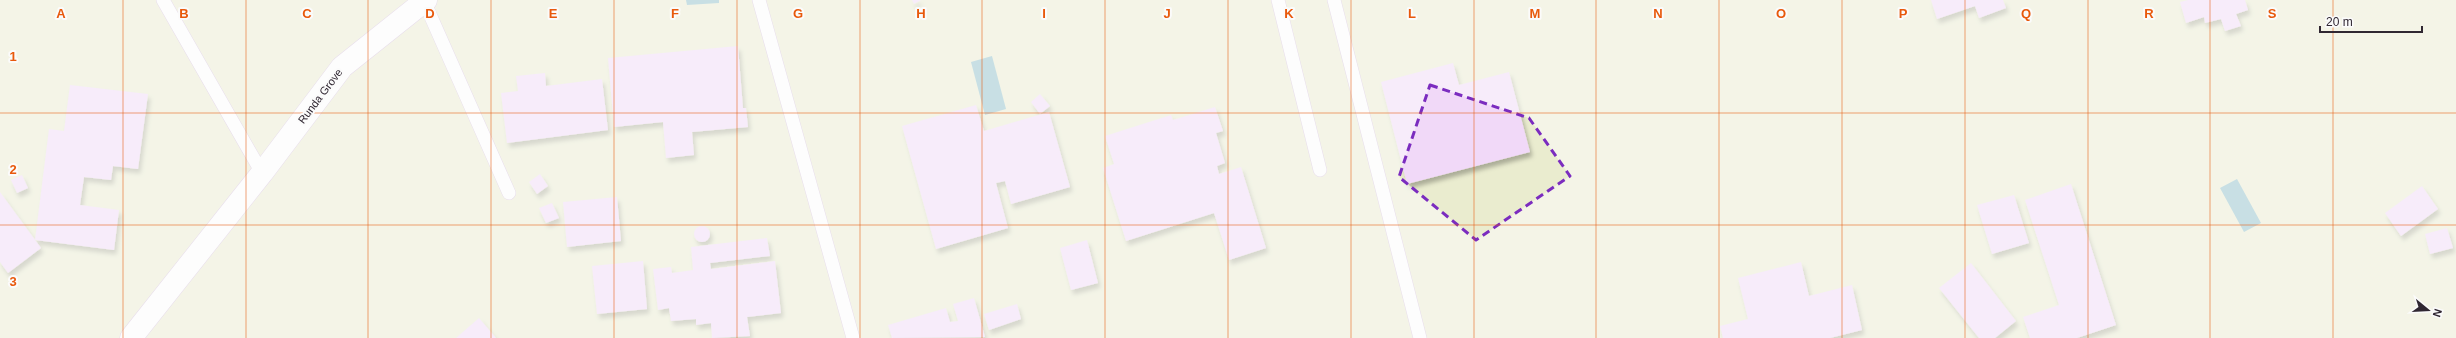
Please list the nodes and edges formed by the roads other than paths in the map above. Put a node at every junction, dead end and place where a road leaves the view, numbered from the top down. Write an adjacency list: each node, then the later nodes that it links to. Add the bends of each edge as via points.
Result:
1 (163, 0): 7 (lane)
2 (759, 0): 10 (lane)
3 (1278, 0): 6 (lane)
4 (1334, 0): 11 (lane)
5 (425, 1): 7 (street, Runda Grove, via 342,67); 8 (lane)
6 (1320, 170)
7 (262, 172): 9 (street, Runda Grove)
8 (509, 193)
9 (131, 338)
10 (853, 338)
11 (1420, 338)

